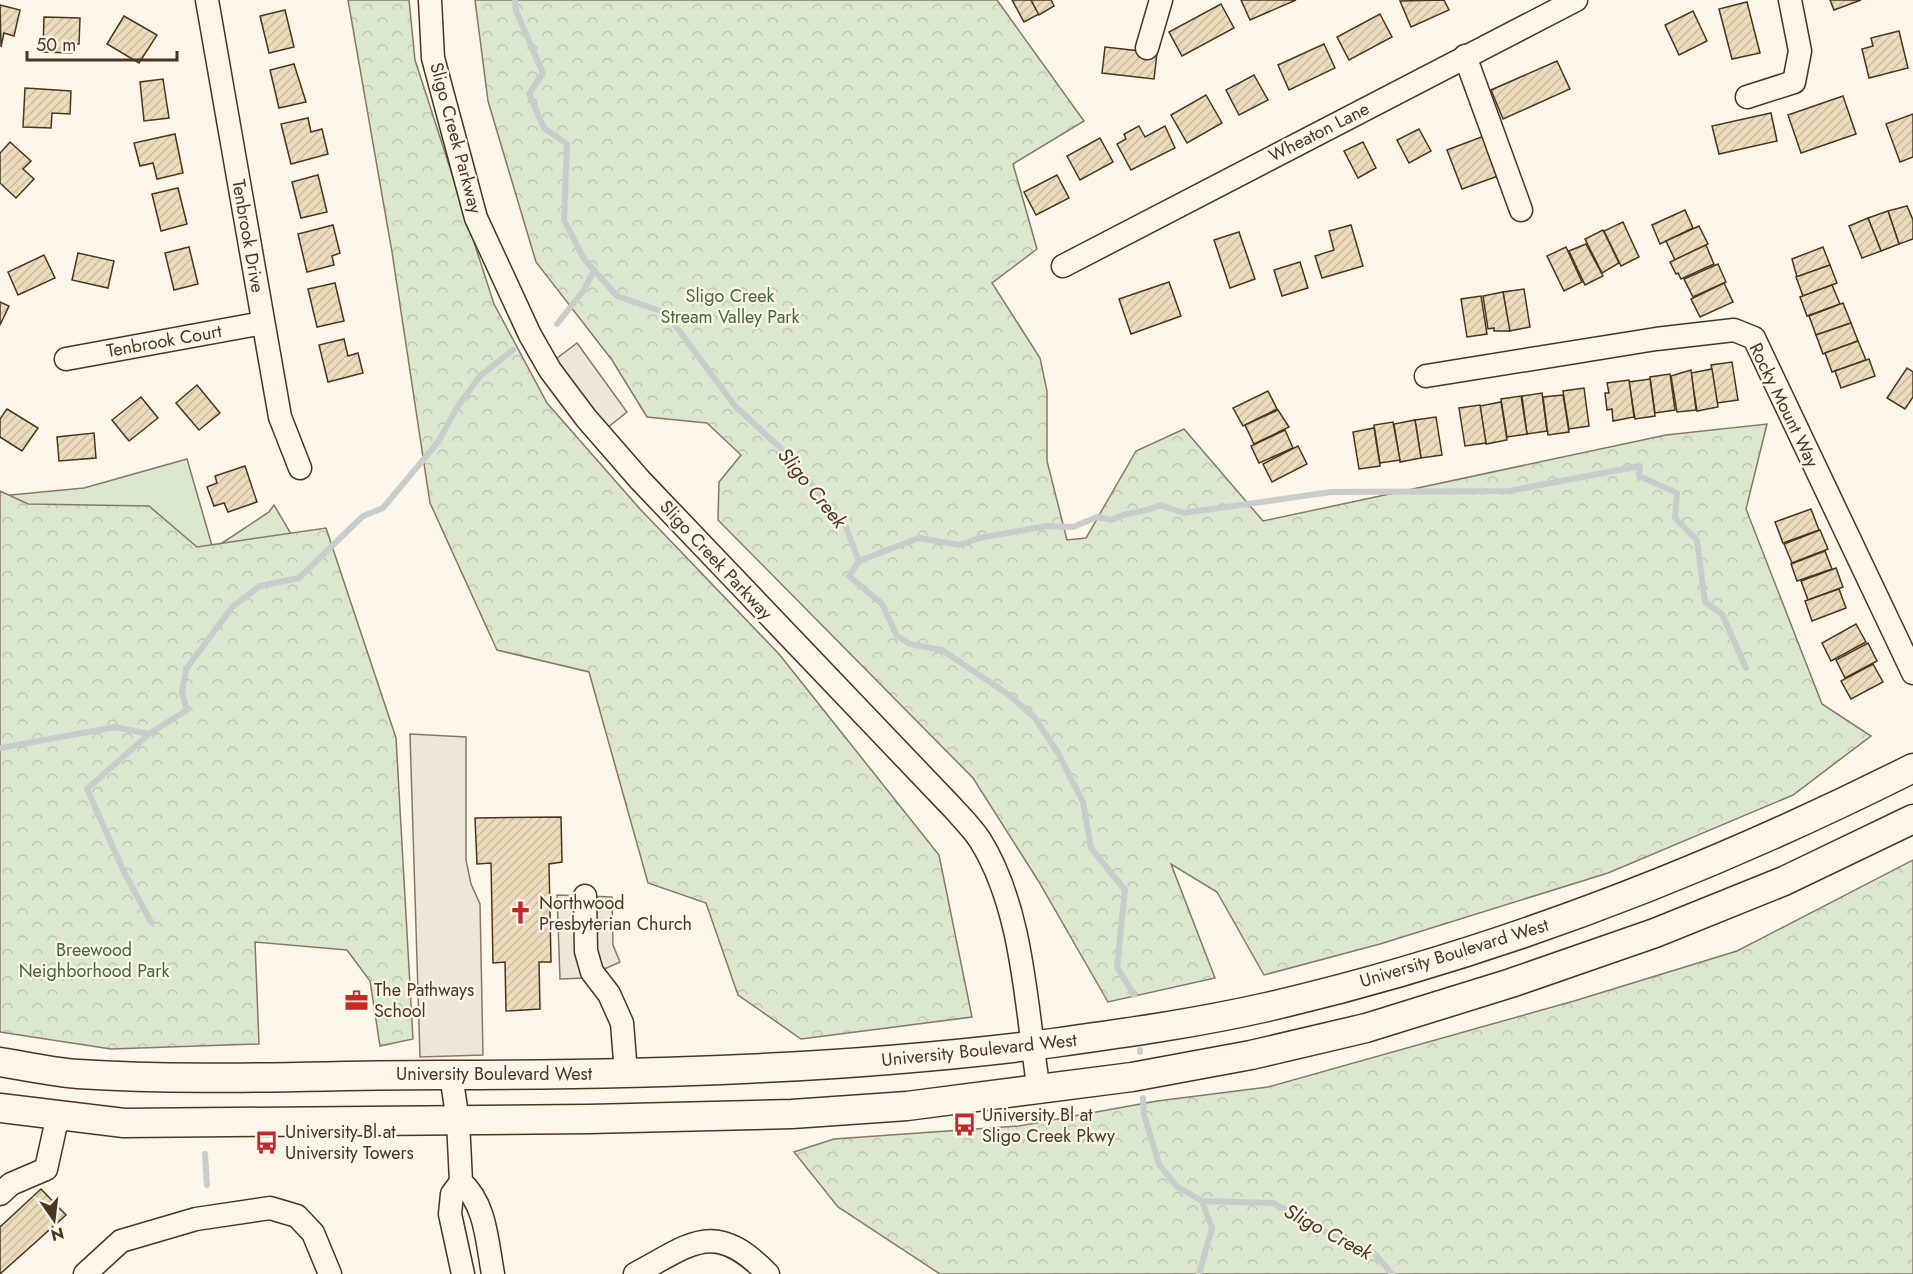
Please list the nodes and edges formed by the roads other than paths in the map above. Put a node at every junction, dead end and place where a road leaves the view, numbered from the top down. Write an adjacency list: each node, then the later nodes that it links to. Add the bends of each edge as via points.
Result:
1 (207, 0): 11 (street, Tenbrook Drive)
2 (430, 0): 19 (street, Sligo Creek Parkway, via 434,58 476,218 550,370 640,480 980,839 1002,884 1017,941)
3 (1161, 0): 6 (street)
4 (1576, 0): 7 (street, Wheaton Lane)
5 (1790, 0): 8 (street, via 1800,51 1794,82)
6 (1147, 48)
7 (1465, 56): 9 (street); 10 (street, Wheaton Lane)
8 (1747, 97)
9 (1521, 210)
10 (1063, 266)
11 (263, 323): 12 (street, Tenbrook Court); 14 (street, Tenbrook Drive, via 280,417)
12 (66, 358)
13 (1426, 376): 15 (street, Rocky Mount Way, via 1656,339 1734,330 1754,338)
14 (300, 468)
15 (1913, 673)
16 (1913, 768): 19 (main road, University Boulevard West, via 1744,849 1649,889 1528,931 1267,1007 1144,1031)
17 (1913, 819): 23 (main road, via 1784,880 1655,933 1388,1021 1251,1055)
18 (585, 896): 21 (street, via 586,951 592,972 609,994 622,1023)
19 (1032, 1045): 21 (main road, University Boulevard West, via 834,1065); 23 (street, Sligo Creek Parkway)
20 (0, 1062): 22 (main road, University Boulevard West, via 73,1073 224,1079)
21 (626, 1073): 22 (main road, University Boulevard West)
22 (451, 1075): 26 (street)
23 (1039, 1090): 26 (main road, via 907,1106 792,1114)
24 (0, 1108): 25 (main road)
25 (57, 1115): 26 (main road, via 124,1123); 28 (street, via 46,1169 11,1184)
26 (458, 1121): 27 (street)
27 (461, 1182): 32 (street, via 452,1194 450,1214); 33 (street, via 473,1192 483,1218)
28 (0, 1194)
29 (110, 1266): 30 (street); 31 (street, via 121,1241 196,1220 270,1208 297,1216 310,1230)
30 (85, 1274)
31 (330, 1274)
32 (463, 1274)
33 (493, 1274)
34 (634, 1274): 35 (street, via 703,1240 722,1241 747,1253)
35 (768, 1274)

